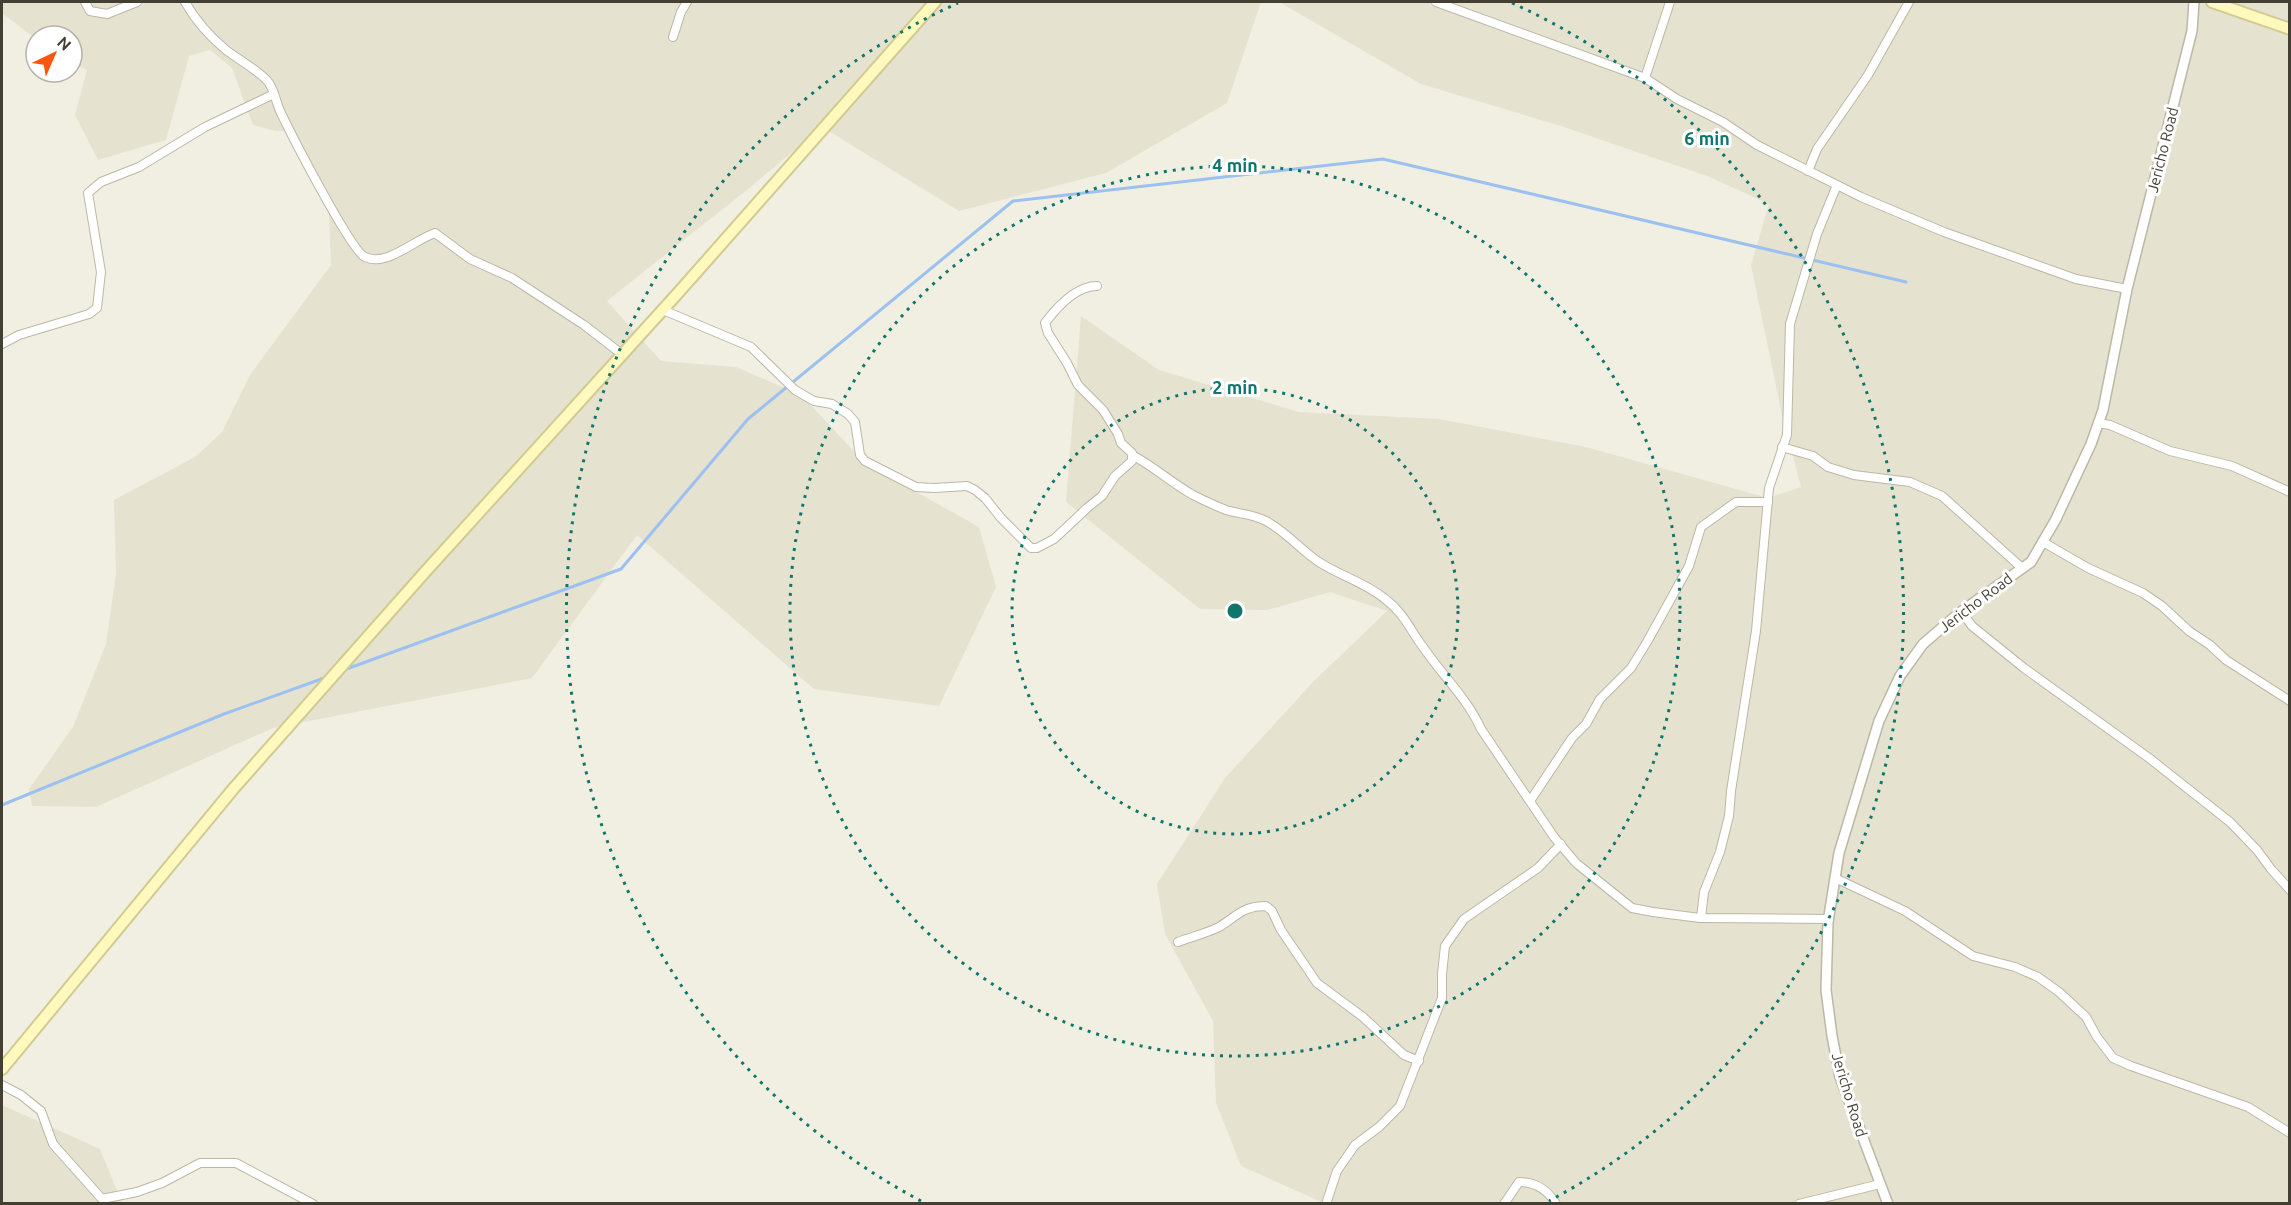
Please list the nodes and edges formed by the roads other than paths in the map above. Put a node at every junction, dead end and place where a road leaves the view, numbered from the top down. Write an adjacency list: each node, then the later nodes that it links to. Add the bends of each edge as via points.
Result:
1 (85, 2): 2 (street, via 90,11 107,14)
2 (137, 2)
3 (185, 2): 14 (street, via 206,32 268,81)
4 (687, 2): 12 (street)
5 (935, 2): 19 (main road)
6 (1436, 2): 13 (street)
7 (1670, 2): 13 (street)
8 (1909, 2): 15 (street, via 1868,75 1817,149)
9 (2194, 2): 18 (street, Jericho Road, via 2192,31)
10 (2212, 2): 11 (main road)
11 (2289, 29)
12 (673, 37)
13 (1645, 78): 15 (street)
14 (274, 94): 20 (street, via 205,127 139,167 101,182 88,193 101,272 97,308); 21 (street, via 313,174 362,256 385,259 435,233 470,259 512,278)
15 (1808, 171): 16 (street)
16 (1837, 185): 18 (street, via 1944,232 2076,279); 23 (street, via 1817,234 1790,324 1787,435)
17 (1097, 286): 24 (street, via 1087,286 1070,297 1045,323 1078,385 1103,410)
18 (2127, 289): 22 (street, Jericho Road)
19 (663, 310): 21 (main road); 24 (street, via 751,347 795,390 848,414 855,422 860,455 877,468 916,487 967,486 975,490 1031,548 1054,539 1102,496)
20 (2, 344)
21 (623, 355): 39 (main road, via 234,788)
22 (2098, 423): 25 (street, via 2170,451 2232,466); 27 (street, Jericho Road)
23 (1782, 447): 26 (street); 28 (street, via 1854,475 1910,482 1942,496)
24 (1132, 455): 31 (street, via 1193,495 1226,510 1257,517 1284,531 1314,559 1367,586 1396,608 1459,692)
25 (2289, 492)
26 (1768, 502): 31 (street, via 1736,502 1701,527 1689,567 1631,668 1600,699); 35 (street, via 1756,631 1729,816 1704,892)
27 (2043, 542): 28 (street, Jericho Road, via 2031,562); 30 (street, via 2143,593 2226,660)
28 (2022, 568): 29 (street, Jericho Road)
29 (1962, 612): 33 (street, Jericho Road, via 1923,644 1900,676 1879,721); 34 (street, via 1972,626 2024,668 2230,822)
30 (2289, 701)
31 (1530, 801): 32 (street)
32 (1561, 844): 35 (street, via 1576,863 1632,908); 38 (street, via 1538,868 1464,919 1445,946 1442,998)
33 (1835, 878): 36 (street, Jericho Road); 41 (street, via 1905,911 1973,956 2038,977 2086,1017 2113,1058 2248,1107)
34 (2289, 890)
35 (1701, 918): 36 (street)
36 (1828, 919): 42 (street, Jericho Road, via 1826,990 1840,1077)
37 (1178, 942): 38 (street, via 1218,927 1236,913 1266,906 1317,983 1363,1017 1404,1055)
38 (1419, 1061): 45 (street, via 1400,1106 1355,1145 1337,1171)
39 (2, 1069)
40 (2, 1085): 43 (street, via 41,1111 53,1144)
41 (2289, 1133)
42 (1880, 1184): 48 (street); 49 (street, Jericho Road)
43 (100, 1201): 44 (street, via 162,1183 200,1163 236,1162)
44 (313, 1203)
45 (1326, 1203)
46 (1504, 1203): 47 (street, via 1519,1182 1530,1182 1546,1191)
47 (1556, 1203)
48 (1798, 1203)
49 (1888, 1203)

